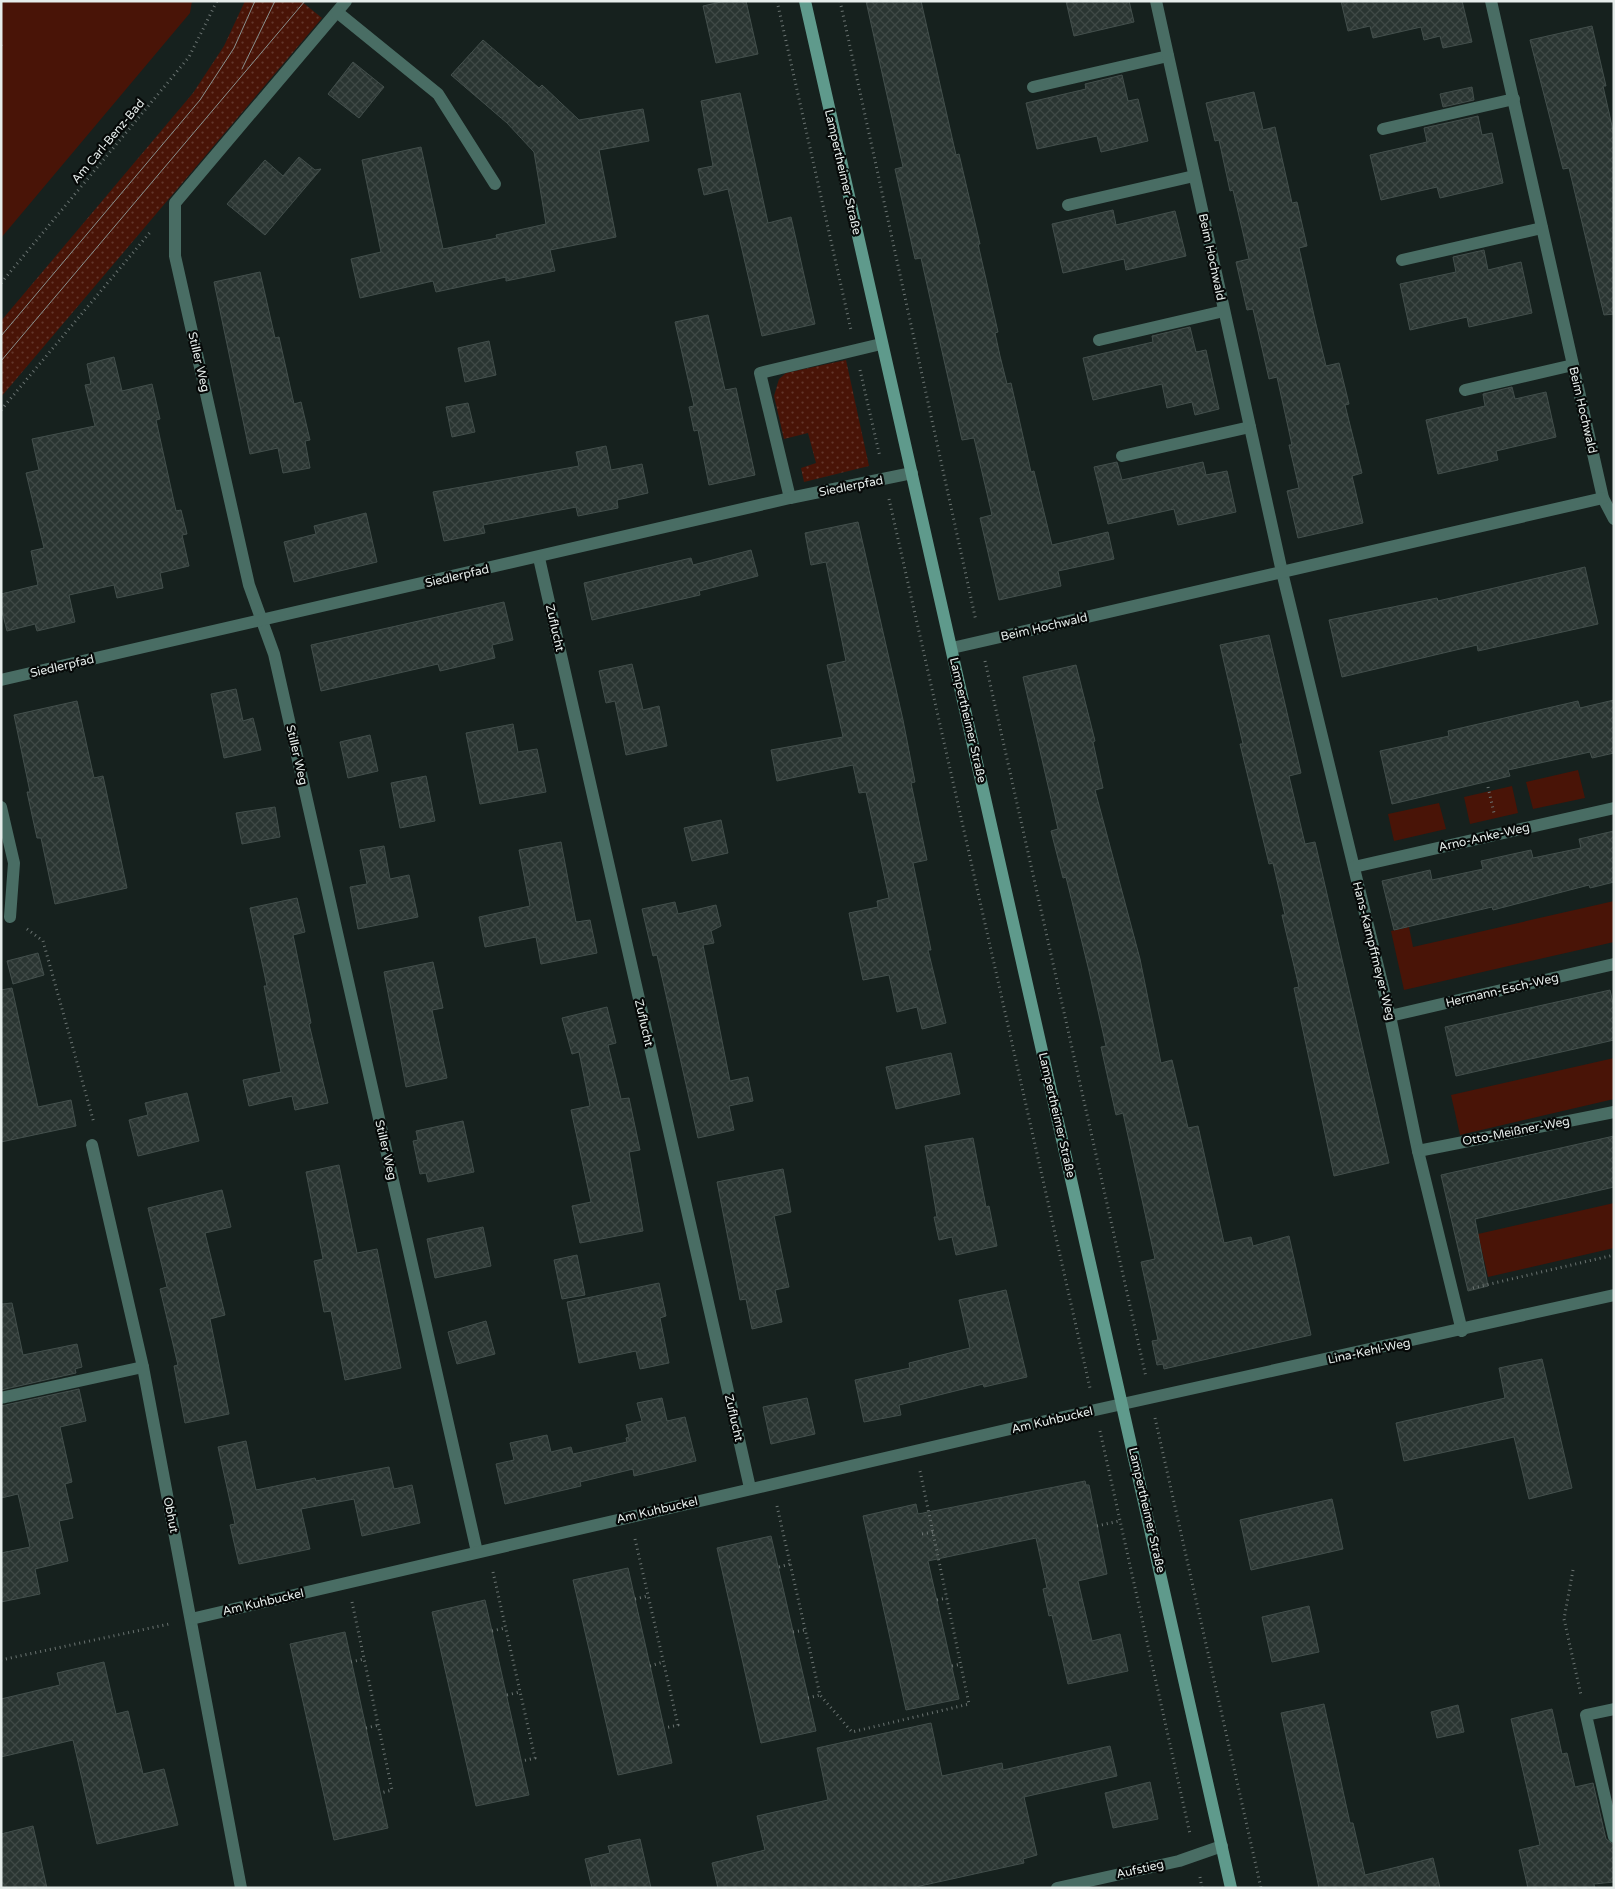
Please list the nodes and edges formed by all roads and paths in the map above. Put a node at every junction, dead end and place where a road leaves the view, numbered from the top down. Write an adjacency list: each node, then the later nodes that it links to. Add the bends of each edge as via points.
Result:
1 (217, 1): 19 (path, Am Carl-Benz-Bad, via 189,57)
2 (346, 1): 8 (street)
3 (777, 1): 23 (path)
4 (805, 1): 22 (street, Lampertheimer Straße)
5 (840, 1): 37 (path)
6 (1156, 1): 9 (street, Beim Hochwald)
7 (1492, 1): 11 (street, Beim Hochwald)
8 (337, 12): 14 (street, via 438,94); 15 (street)
9 (1168, 56): 10 (street); 13 (street, Beim Hochwald)
10 (1033, 87)
11 (1514, 98): 12 (street); 17 (street, Beim Hochwald)
12 (1383, 129)
13 (1194, 176): 16 (street); 20 (street, Beim Hochwald)
14 (495, 184)
15 (175, 203): 26 (path); 36 (street, Stiller Weg, via 175,256 248,585)
16 (1068, 205)
17 (1542, 228): 18 (street); 24 (street, Beim Hochwald)
18 (1402, 260)
19 (1, 283)
20 (1224, 312): 21 (street); 27 (street, Beim Hochwald)
21 (1099, 340)
22 (881, 344): 23 (street); 29 (street, Lampertheimer Straße)
23 (856, 350): 30 (path); 31 (street, via 760,373)
24 (1573, 364): 25 (street); 32 (street, Beim Hochwald)
25 (1465, 390)
26 (1, 410)
27 (1250, 427): 28 (street); 35 (street, Beim Hochwald)
28 (1122, 456)
29 (912, 473): 30 (street, Siedlerpfad); 38 (street, Lampertheimer Straße)
30 (885, 479): 31 (street, Siedlerpfad); 57 (path)
31 (790, 498): 34 (street, Siedlerpfad)
32 (1603, 498): 33 (street); 35 (street, Beim Hochwald)
33 (1614, 519)
34 (539, 558): 36 (street, Siedlerpfad); 60 (street, Zuflucht)
35 (1282, 572): 37 (street, Beim Hochwald); 42 (street, Hans-Kampffmeyer-Weg)
36 (262, 619): 39 (street, Siedlerpfad); 66 (street, Stiller Weg, via 274,654)
37 (981, 641): 38 (street, Beim Hochwald); 55 (path)
38 (952, 648): 56 (street, Lampertheimer Straße)
39 (1, 680)
40 (1, 807): 43 (street, via 14,863)
41 (1614, 808): 42 (street, Arno-Anke-Weg)
42 (1354, 867): 45 (street, Hans-Kampffmeyer-Weg)
43 (10, 917): 47 (path, via 43,941 96,1130)
44 (1614, 964): 45 (street, Hermann-Esch-Weg)
45 (1390, 1016): 48 (street, Hans-Kampffmeyer-Weg)
46 (1614, 1112): 48 (street, Otto-Meißner-Weg)
47 (92, 1145): 53 (street, Obhut)
48 (1418, 1151): 50 (street, Hans-Kampffmeyer-Weg)
49 (1614, 1256): 50 (path)
50 (1453, 1293): 52 (street, Hans-Kampffmeyer-Weg)
51 (1614, 1295): 52 (street, Lina-Kehl-Weg)
52 (1462, 1331): 55 (street, Lina-Kehl-Weg)
53 (143, 1367): 54 (street); 75 (street, Obhut)
54 (1, 1398)
55 (1151, 1398): 56 (street, Lina-Kehl-Weg); 105 (path)
56 (1123, 1404): 57 (street, Am Kuhbuckel); 99 (street, Lampertheimer Straße)
57 (1095, 1410): 58 (street, Am Kuhbuckel); 62 (path)
58 (916, 1451): 59 (street, Am Kuhbuckel); 64 (path)
59 (771, 1484): 60 (street, Am Kuhbuckel); 67 (path)
60 (750, 1488): 61 (street, Am Kuhbuckel)
61 (630, 1516): 66 (street, Am Kuhbuckel); 71 (path)
62 (1119, 1520): 63 (path); 100 (path)
63 (1097, 1526)
64 (933, 1532): 65 (path); 72 (path)
65 (922, 1534)
66 (482, 1551): 70 (street, Am Kuhbuckel); 76 (path)
67 (790, 1564): 68 (path); 77 (path)
68 (779, 1567)
69 (1573, 1570): 92 (path, via 1564,1619)
70 (348, 1582): 75 (street, Am Kuhbuckel); 80 (path)
71 (648, 1596): 73 (path); 83 (path)
72 (947, 1598): 74 (path); 84 (path)
73 (635, 1599)
74 (937, 1600)
75 (191, 1619): 81 (path); 101 (street, Obhut)
76 (506, 1628): 78 (path); 87 (path)
77 (805, 1630): 79 (path); 89 (path)
78 (492, 1631)
79 (793, 1632)
80 (364, 1659): 82 (path); 93 (path)
81 (1, 1660)
82 (351, 1662)
83 (663, 1662): 85 (path); 95 (path, via 678,1725)
84 (961, 1664): 86 (path); 89 (path, via 970,1704 852,1732)
85 (650, 1666)
86 (952, 1666)
87 (520, 1692): 88 (path); 96 (path, via 535,1758)
88 (507, 1695)
89 (820, 1695): 90 (path)
90 (808, 1698)
91 (1614, 1709): 92 (street)
92 (1586, 1715): 98 (street)
93 (378, 1725): 94 (path); 97 (path, via 392,1790)
94 (366, 1728)
95 (665, 1728)
96 (522, 1761)
97 (380, 1793)
98 (1614, 1837)
99 (1222, 1846): 100 (street, Aufstieg); 104 (street, Lampertheimer Straße)
100 (1195, 1855): 102 (street, Aufstieg); 103 (path)
101 (241, 1888)
102 (1057, 1888)
103 (1202, 1888)
104 (1231, 1888)
105 (1261, 1888)

